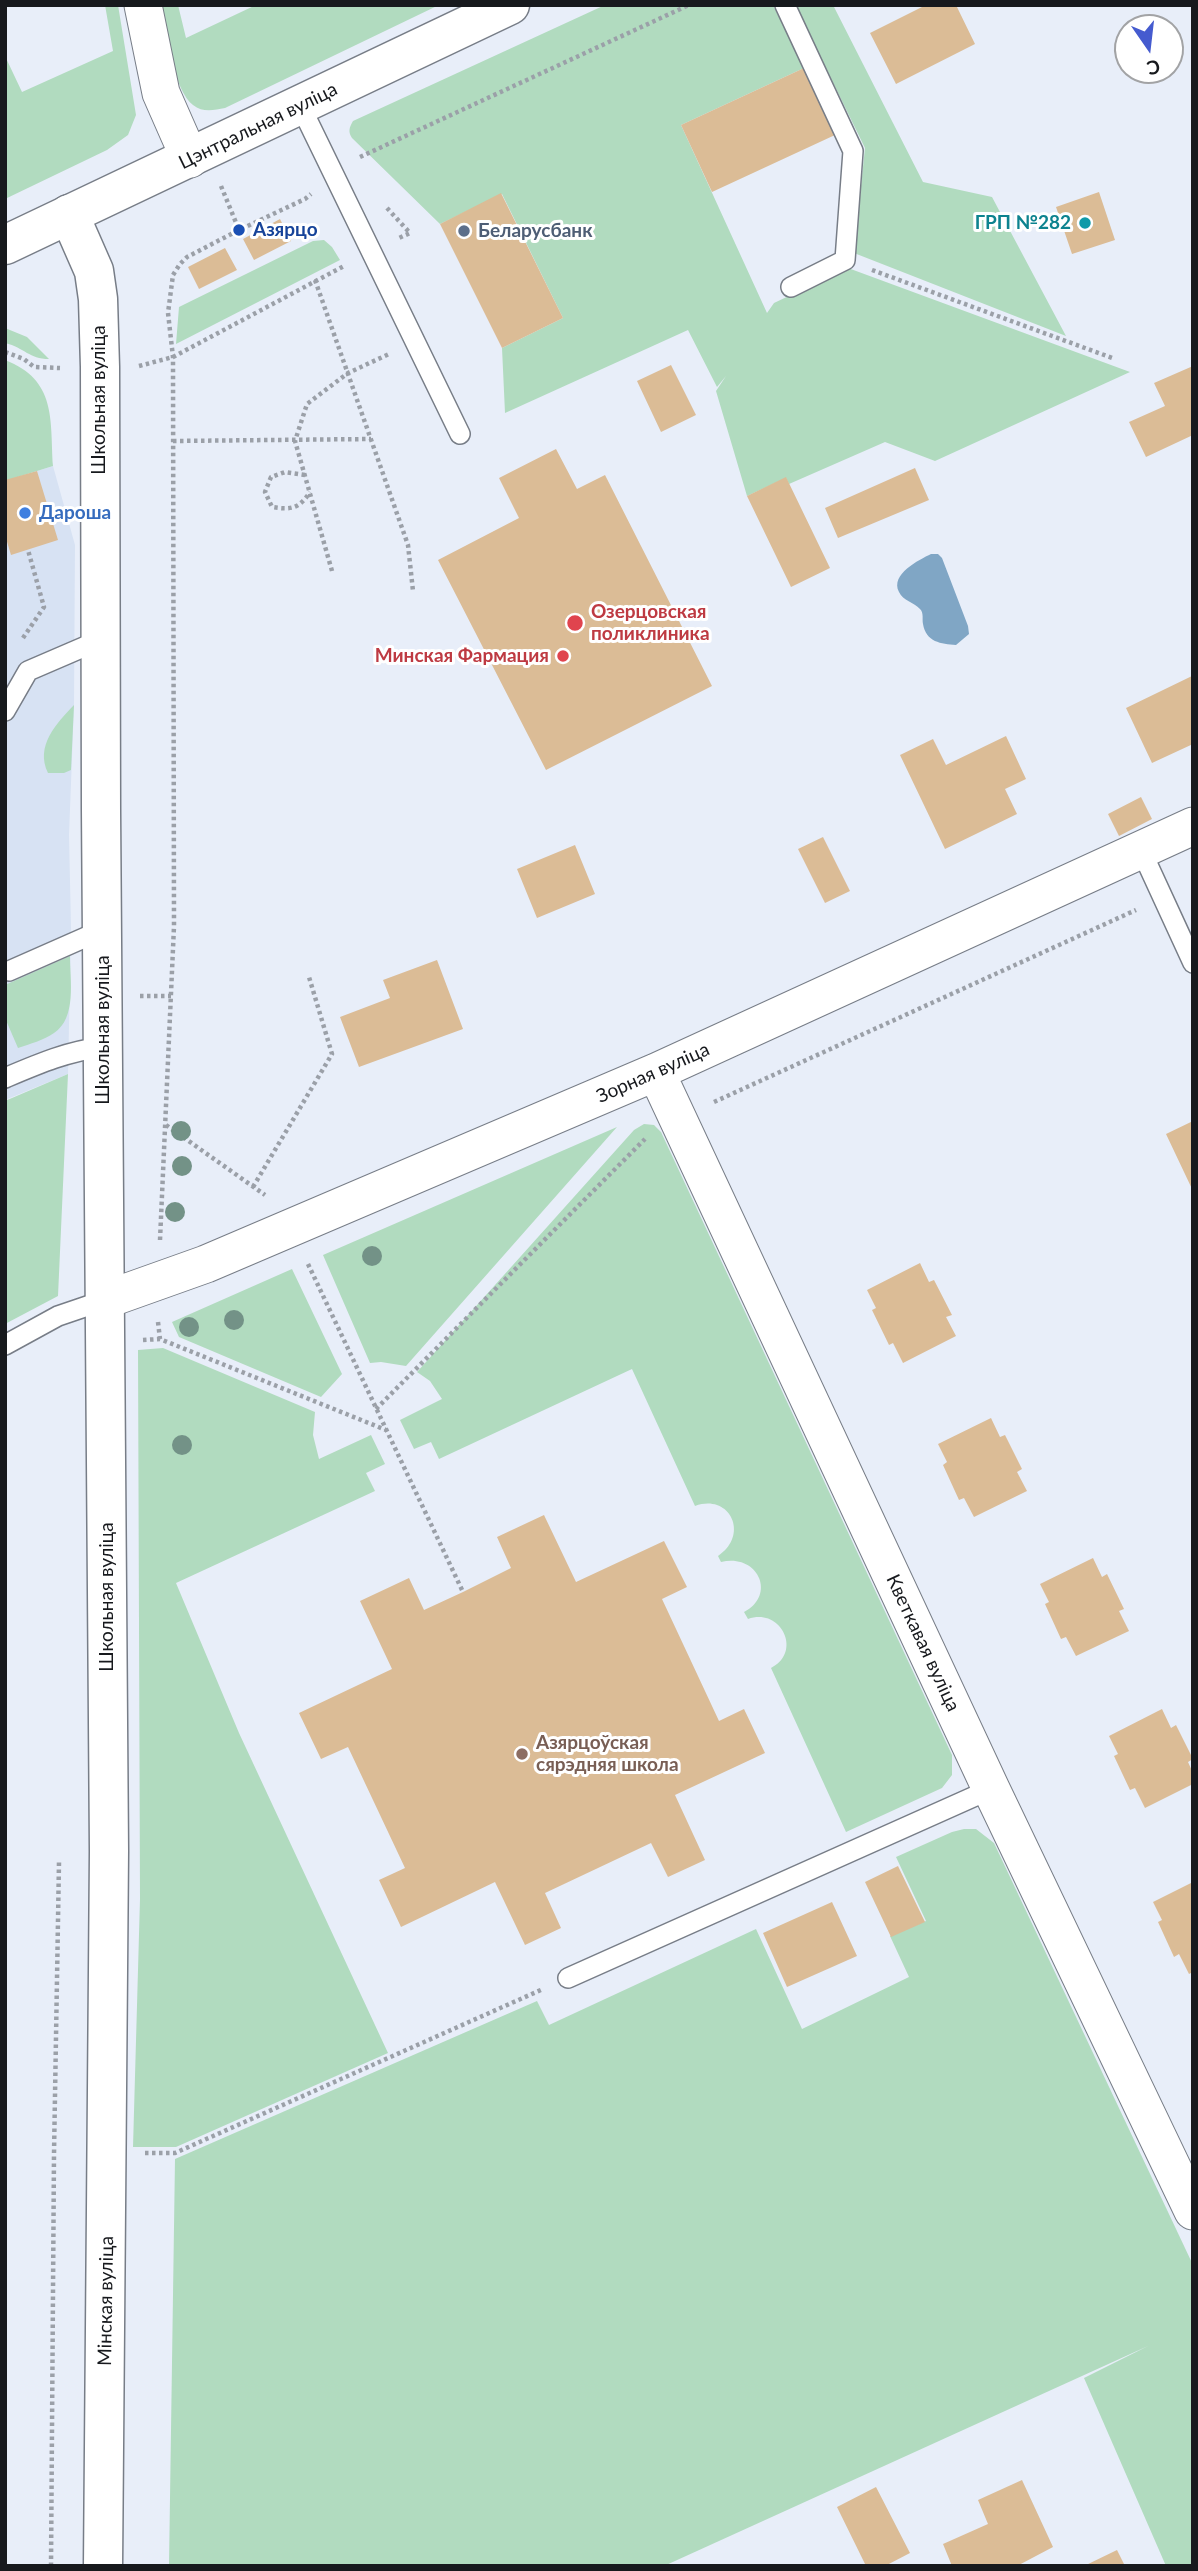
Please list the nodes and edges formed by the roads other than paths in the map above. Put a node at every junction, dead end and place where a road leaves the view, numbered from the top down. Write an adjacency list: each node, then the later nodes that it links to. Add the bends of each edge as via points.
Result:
1 (143, 5): 5 (street, via 161,93)
2 (510, 5): 4 (street, Цэнтральная вуліца)
3 (785, 5): 8 (lane, via 853,150 845,260)
4 (300, 105): 5 (street, Цэнтральная вуліца); 9 (lane)
5 (197, 155): 6 (street, Цэнтральная вуліца)
6 (69, 214): 7 (street, Цэнтральная вуліца); 10 (street, Школьная вуліца, via 94,271 99,299)
7 (5, 246)
8 (791, 287)
9 (460, 434)
10 (100, 640): 11 (lane, via 29,671); 14 (street, Школьная вуліца)
11 (5, 711)
12 (1193, 826): 13 (street, Зорная вуліца)
13 (1141, 850): 15 (lane); 18 (street, Зорная вуліца)
14 (102, 930): 16 (lane); 17 (street, Школьная вуліца)
15 (1193, 963)
16 (9, 971)
17 (103, 1047): 19 (lane, via 60,1055); 20 (street, Школьная вуліца)
18 (656, 1072): 20 (street, Зорная вуліца, via 305,1238 206,1264); 22 (street, Кветкавая вуліца)
19 (5, 1078)
20 (104, 1300): 21 (lane, via 58,1316); 24 (street, Школьная вуліца)
21 (5, 1345)
22 (991, 1789): 23 (lane); 25 (street, Кветкавая вуліца)
23 (568, 1978)
24 (108, 2036): 26 (street, Мінская вуліца)
25 (1193, 2211)
26 (103, 2566)

